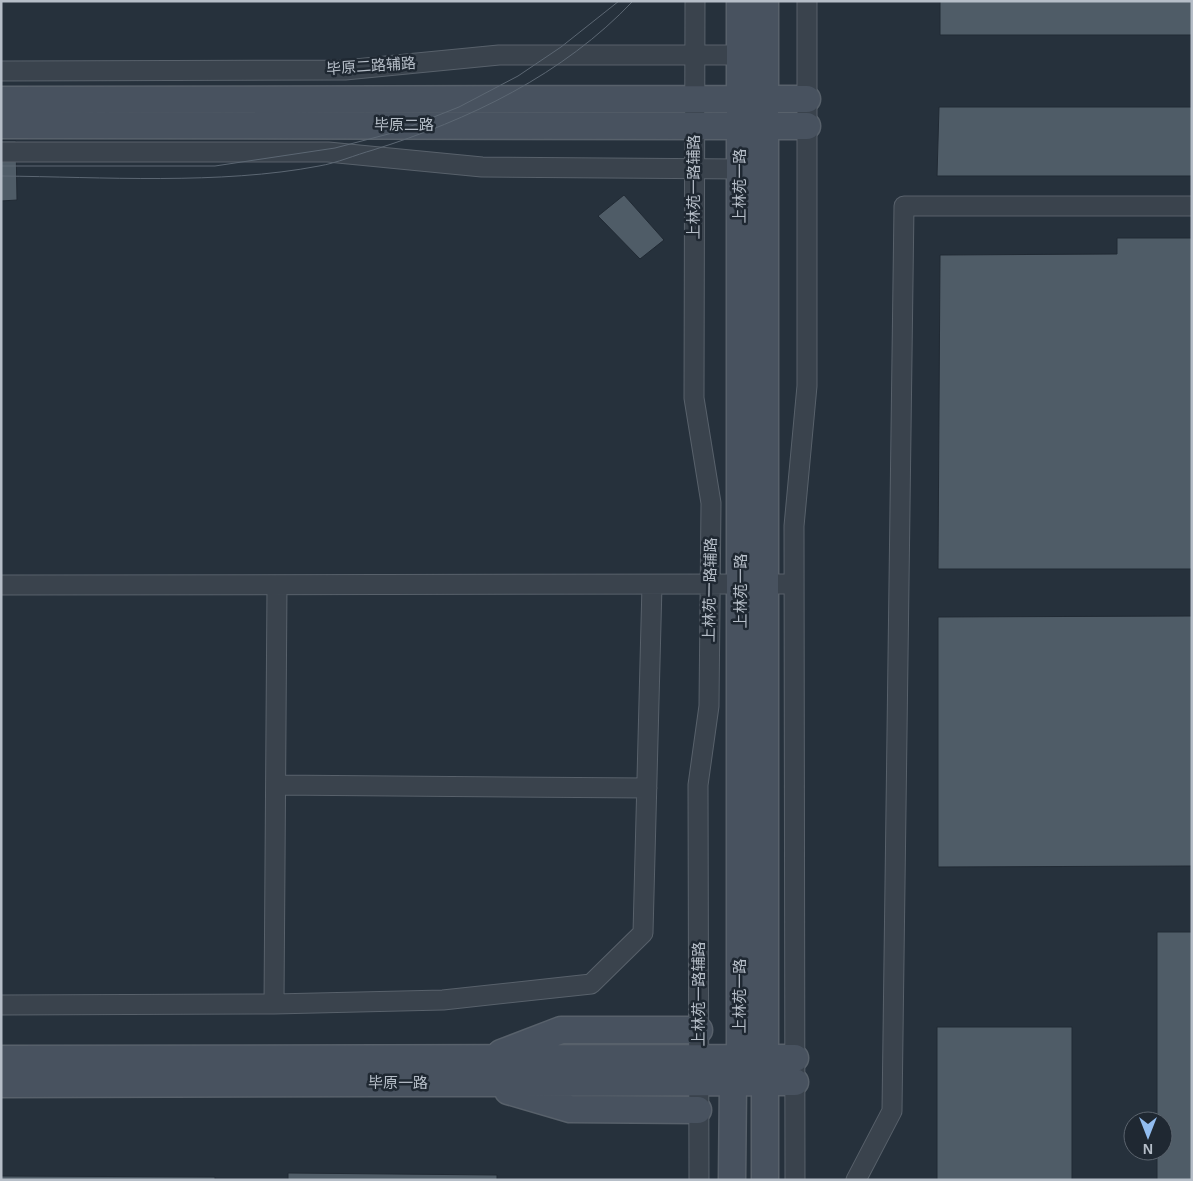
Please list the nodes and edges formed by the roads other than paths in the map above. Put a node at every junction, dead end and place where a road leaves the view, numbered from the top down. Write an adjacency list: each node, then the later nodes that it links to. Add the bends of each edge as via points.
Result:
1 (695, 1): 5 (street, 上林苑一路辅路)
2 (740, 1): 6 (street, 上林苑一路)
3 (765, 1): 9 (street, 上林苑一路)
4 (807, 1): 10 (street)
5 (694, 55): 6 (street, 毕原二路辅路); 7 (street, 毕原二路辅路, via 499,55 345,70); 8 (street, 上林苑一路辅路)
6 (740, 55): 9 (street, 上林苑一路)
7 (1, 71)
8 (694, 99): 9 (street, 毕原二路); 11 (street, 毕原二路); 13 (street, 上林苑一路辅路)
9 (752, 99): 10 (street, 毕原二路); 14 (street, 上林苑一路)
10 (807, 99): 15 (street)
11 (1, 100)
12 (1, 125): 13 (street, 毕原二路)
13 (693, 126): 14 (street, 毕原二路); 17 (street, 上林苑一路辅路)
14 (752, 126): 15 (street, 毕原二路); 18 (street, 上林苑一路); 20 (street, 上林苑一路)
15 (807, 126): 21 (street, via 807,386 794,526)
16 (1, 152): 17 (street, via 328,152 482,167)
17 (694, 169): 18 (street); 23 (street, 上林苑一路辅路, via 694,398 711,503)
18 (740, 169): 20 (street, 上林苑一路)
19 (1192, 206): 42 (street, via 904,206 892,1111)
20 (753, 584): 21 (street); 23 (street); 32 (street, 上林苑一路)
21 (794, 584): 33 (street)
22 (1, 585): 24 (street)
23 (710, 585): 25 (street); 30 (street, 上林苑一路辅路, via 709,706 698,785)
24 (277, 586): 25 (street); 26 (street)
25 (652, 586): 27 (street)
26 (276, 785): 27 (street); 28 (street)
27 (647, 788): 28 (street, via 643,933 591,984 442,1000)
28 (274, 1004): 29 (street)
29 (1, 1005)
30 (699, 1030): 34 (street, via 561,1030); 35 (street, 上林苑一路辅路)
31 (1, 1059): 34 (street, 毕原一路)
32 (751, 1070): 33 (street, 毕原一路); 35 (street, 毕原一路); 39 (street, 上林苑一路); 40 (street, 上林苑一路)
33 (795, 1070): 41 (street)
34 (485, 1071): 35 (street, 毕原一路); 36 (street, 毕原一路); 37 (street, via 570,1110)
35 (699, 1071): 37 (street, 上林苑一路辅路)
36 (1, 1084)
37 (698, 1110): 38 (street, 上林苑一路辅路)
38 (699, 1180)
39 (732, 1180)
40 (765, 1180)
41 (795, 1180)
42 (856, 1180)

